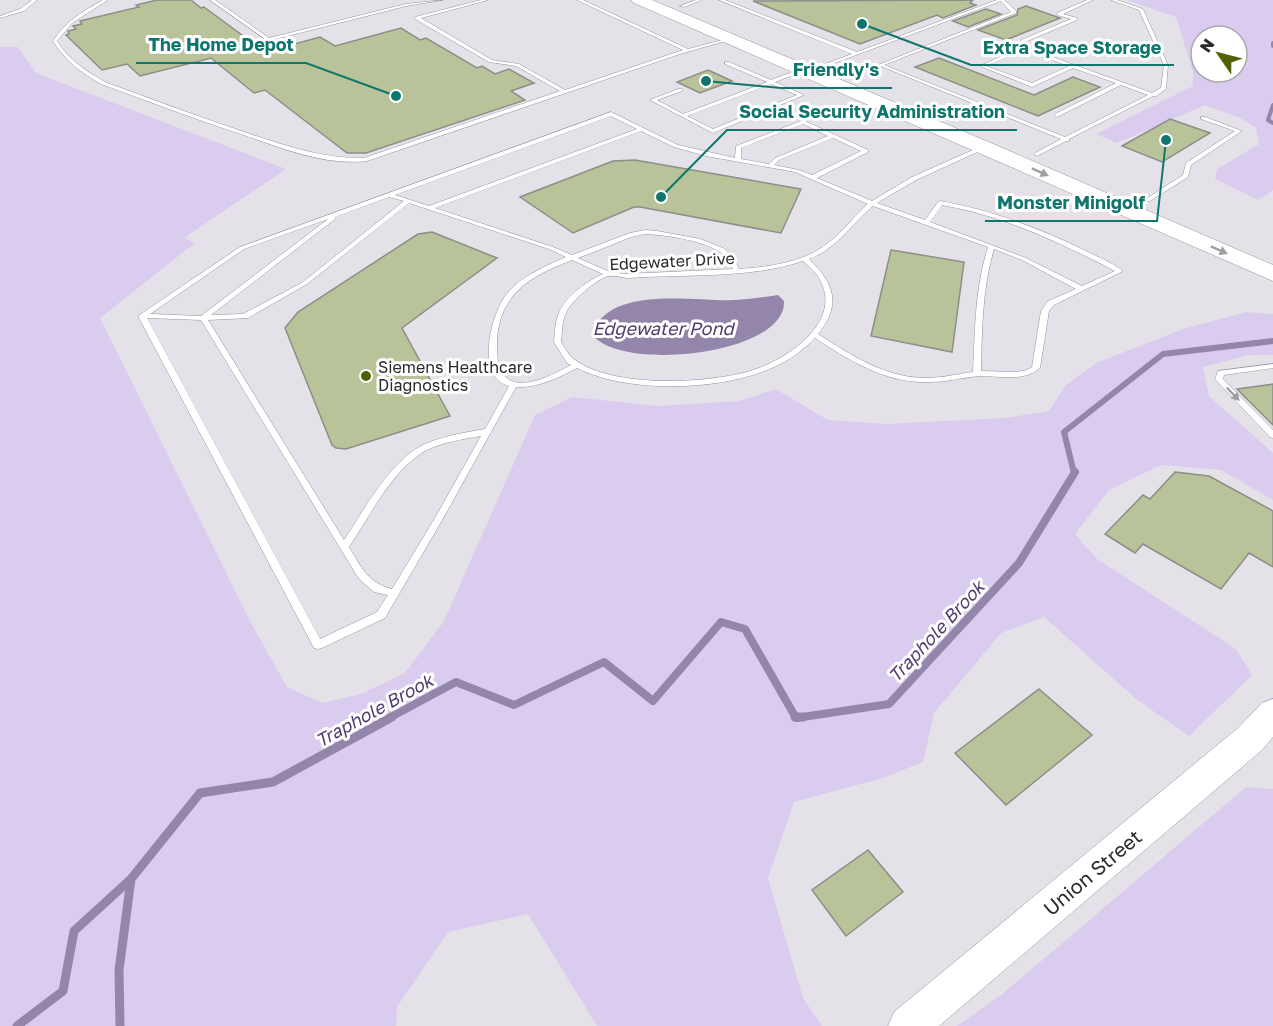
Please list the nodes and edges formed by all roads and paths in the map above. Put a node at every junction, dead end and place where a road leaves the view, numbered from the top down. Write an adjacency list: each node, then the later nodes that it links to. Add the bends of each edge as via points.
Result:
1 (35, 0): 16 (lane, via 22,10)
2 (106, 0): 29 (lane, via 74,21 55,41 87,75 224,127 300,153 341,162 365,160)
3 (212, 0): 15 (lane, via 268,40)
4 (399, 0): 15 (lane)
5 (441, 0): 15 (lane)
6 (486, 0): 17 (lane)
7 (579, 0): 20 (lane)
8 (639, 0): 18 (main road)
9 (700, 0): 14 (lane)
10 (721, 0): 21 (lane)
11 (1002, 0): 21 (lane); 36 (lane, via 1014,12 880,64)
12 (1091, 0): 19 (lane, via 1059,14 1075,19 1023,41)
13 (1113, 0): 30 (lane, via 1141,9 1158,46 1166,65 1163,89)
14 (674, 3): 23 (main road)
15 (406, 5): 17 (lane)
16 (0, 17)
17 (417, 18): 29 (lane, via 490,61 518,65)
18 (730, 39): 20 (lane); 25 (main road)
19 (1023, 48): 24 (lane); 24 (lane, via 982,66 1032,85)
20 (687, 50): 29 (lane)
21 (857, 54): 23 (lane)
22 (727, 63): 26 (lane)
23 (824, 66): 38 (main road)
24 (1072, 66): 27 (lane)
25 (802, 70): 26 (lane); 37 (main road)
26 (770, 82): 32 (lane); 32 (lane, via 801,95 713,131)
27 (1120, 83): 30 (lane); 31 (lane)
28 (680, 90): 32 (lane, via 653,100)
29 (565, 92)
30 (1154, 95): 36 (lane)
31 (1058, 115)
32 (683, 116)
33 (1203, 118): 43 (lane, via 1239,131 1188,164 1185,176)
34 (640, 129): 39 (lane, via 676,146); 42 (lane, via 611,114); 46 (lane)
35 (832, 135): 39 (lane, via 803,122 738,147); 40 (lane); 41 (lane, via 866,152)
36 (1067, 140): 38 (lane)
37 (984, 147): 45 (lane, Edgewater Drive); 55 (main road, one-way to 55)
38 (1037, 154): 43 (main road)
39 (738, 159): 40 (lane)
40 (771, 165): 41 (lane)
41 (812, 178): 45 (lane)
42 (390, 195): 44 (lane); 47 (lane)
43 (1148, 200): 49 (main road)
44 (408, 201): 46 (lane); 58 (lane, via 305,283 246,316)
45 (872, 203): 48 (lane); 52 (lane, Edgewater Drive, via 833,243)
46 (429, 208): 51 (lane)
47 (340, 213): 57 (lane, via 242,248); 58 (lane)
48 (926, 223): 50 (lane); 56 (lane, via 940,203 954,205 1071,245 1120,271)
49 (1242, 240)
50 (992, 246): 56 (lane); 62 (lane, via 984,266)
51 (574, 257): 53 (lane, via 637,233 658,233 678,235 728,255); 54 (lane); 63 (lane, via 518,285 506,300 495,326 491,352 496,373)
52 (804, 258): 53 (lane, Edgewater Drive); 59 (lane, via 824,279 829,291 826,316)
53 (737, 271): 54 (lane, Edgewater Drive)
54 (609, 274): 60 (lane, Edgewater Drive, via 579,293 564,308 557,323 555,336 560,353)
55 (1273, 274)
56 (1082, 288): 62 (lane, via 1052,303 1045,311 1036,368 1028,374)
57 (142, 316): 58 (lane); 67 (lane, via 318,645 381,615)
58 (203, 318): 66 (lane)
59 (814, 334): 60 (lane, via 795,353 774,364 718,381 645,383); 62 (lane, via 859,363 893,376 924,380)
60 (575, 366): 63 (lane, via 542,383)
61 (1273, 366): 65 (lane, one-way to 65, via 1221,373 1219,379)
62 (977, 374)
63 (513, 386): 64 (lane)
64 (486, 432): 66 (lane, via 446,440 406,460); 67 (lane)
65 (1273, 435)
66 (344, 548): 67 (lane, via 362,576 377,589)
67 (394, 593)
68 (1272, 715): 69 (main road, Union Street, via 1250,739)
69 (908, 1026)

